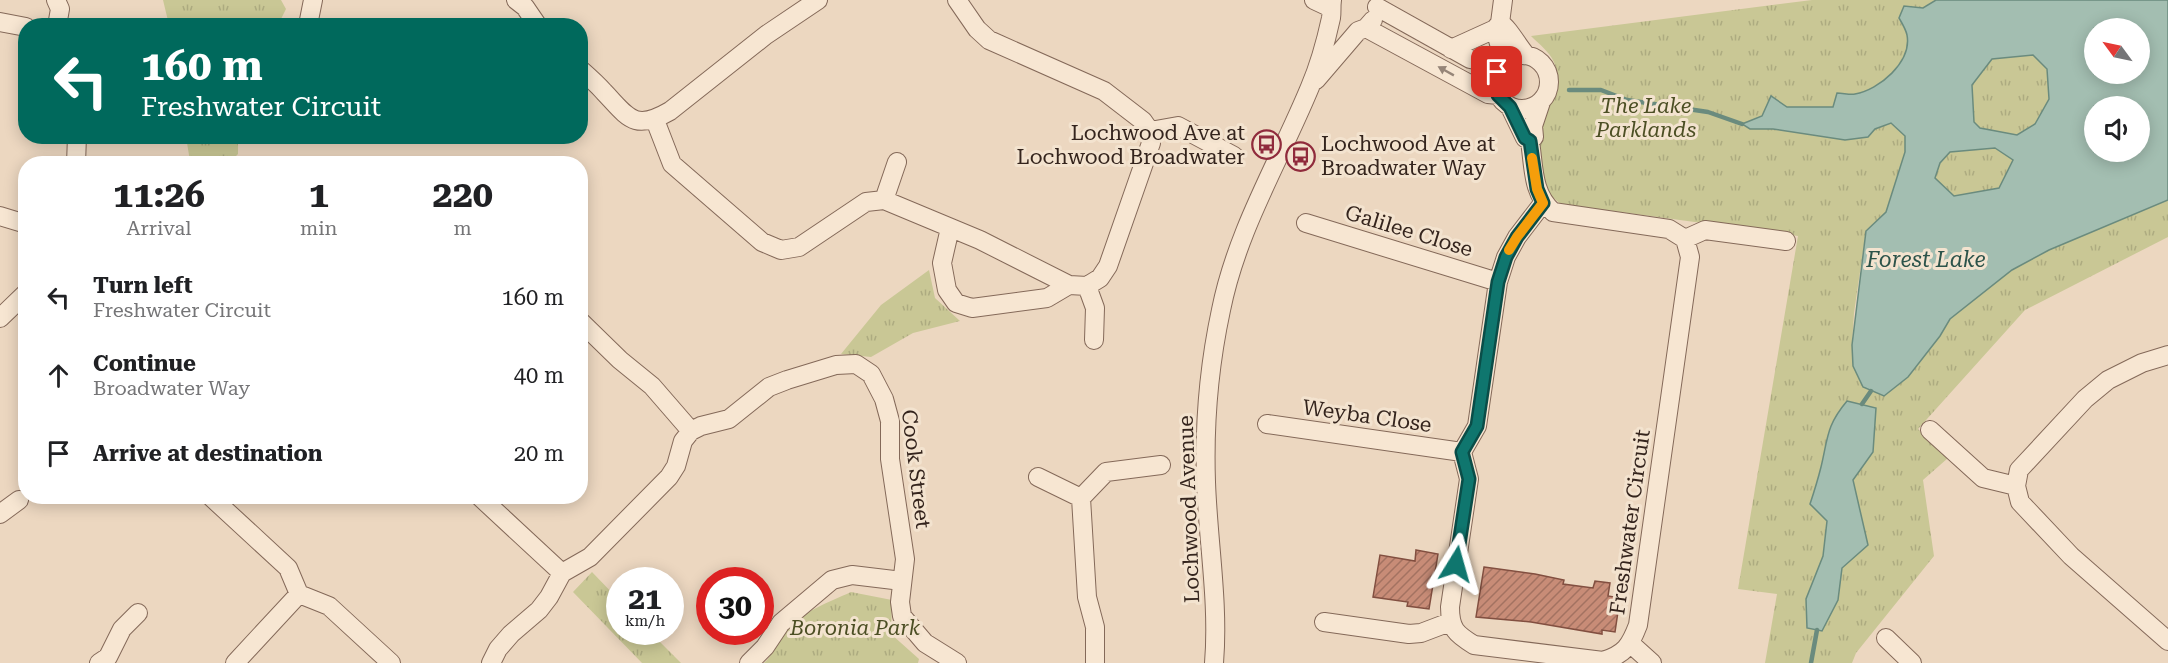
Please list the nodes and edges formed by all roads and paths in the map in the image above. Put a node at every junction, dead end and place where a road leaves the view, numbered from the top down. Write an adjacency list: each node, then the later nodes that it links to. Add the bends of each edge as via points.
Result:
1 (56, 0): 10 (street)
2 (313, 0): 11 (street)
3 (516, 0): 12 (street)
4 (818, 0): 24 (street)
5 (957, 0): 25 (street, via 976,29 989,40 1104,91)
6 (1314, 0): 9 (street)
7 (1503, 0): 15 (street)
8 (1376, 2): 16 (street, Lochwood Avenue, via 1372,22); 17 (street)
9 (1332, 8): 16 (street, via 1342,28); 21 (street, Lochwood Avenue)
10 (58, 18)
11 (309, 18)
12 (533, 18)
13 (0, 22): 14 (street)
14 (18, 25)
15 (1498, 26): 17 (street); 18 (street, via 1506,26); 19 (street)
16 (1362, 29): 21 (street, Lochwood Avenue); 22 (street, one-way to 16)
17 (1451, 49): 19 (street, via 1470,59)
18 (1526, 55): 19 (street); 23 (street, via 1540,61 1548,74 1549,89)
19 (1503, 63): 22 (street, via 1495,80)
20 (588, 76): 24 (street, via 621,112 636,121)
21 (1311, 86): 70 (street, Lochwood Avenue, via 1236,252 1210,372 1206,481)
22 (1504, 101): 23 (street, via 1526,109); 26 (street)
23 (1541, 102): 26 (street)
24 (655, 120): 29 (street, via 672,164 762,242 781,250 799,247 866,202)
25 (1150, 131): 27 (street, via 1178,126); 38 (street, via 1151,143 1108,266 1100,278)
26 (1530, 141): 30 (street)
27 (1234, 156)
28 (897, 162): 29 (street)
29 (884, 200): 34 (street)
30 (1543, 203): 35 (street, via 1553,212 1669,229); 37 (street, via 1517,237)
31 (0, 216): 32 (street)
32 (18, 222)
33 (1306, 223): 37 (street, Galilee Close)
34 (950, 228): 38 (street); 38 (street, via 942,263 947,290 956,303 972,309 1047,298)
35 (1685, 239): 36 (street, via 1705,230); 62 (street, Freshwater Circuit, via 1690,257 1638,624)
36 (1786, 242)
37 (1498, 282): 45 (street, via 1477,426)
38 (1078, 286): 40 (street, via 1095,308)
39 (588, 329): 44 (street, via 652,386)
40 (1094, 340)
41 (2168, 355): 48 (street, via 2108,380 2085,399 2019,470)
42 (1267, 424): 45 (street, Weyba Close)
43 (1930, 430): 48 (street, via 1983,478)
44 (691, 431): 54 (street, via 669,477 590,557); 55 (street, Cook Street, via 729,419 769,387 836,364 856,364 871,374 890,422 890,459 905,558)
45 (1462, 452): 59 (street, via 1469,479)
46 (1161, 465): 49 (street, via 1106,472)
47 (1038, 477): 49 (street)
48 (2016, 486): 61 (street, via 2020,502 2071,556)
49 (1081, 498): 69 (street, via 1087,597 1095,627)
50 (18, 501): 53 (street)
51 (219, 504): 56 (street, via 288,568)
52 (488, 504): 54 (street)
53 (0, 514)
54 (562, 573): 66 (street, via 539,610 511,634)
55 (902, 581): 67 (street, via 852,575 832,580 781,623); 68 (street, Cook Street, via 902,616 925,643)
56 (299, 594): 64 (street); 65 (street, via 329,606)
57 (138, 613): 63 (street, via 122,629)
58 (1324, 622): 59 (street, via 1409,634)
59 (1450, 622): 62 (street, Freshwater Circuit, via 1459,636 1474,645 1603,661 1618,656)
60 (1886, 638): 72 (street)
61 (2168, 642)
62 (1631, 644): 71 (street)
63 (107, 661)
64 (235, 663)
65 (391, 663)
66 (491, 663)
67 (750, 663)
68 (957, 663)
69 (1095, 663)
70 (1214, 663)
71 (1653, 663)
72 (1912, 663)

